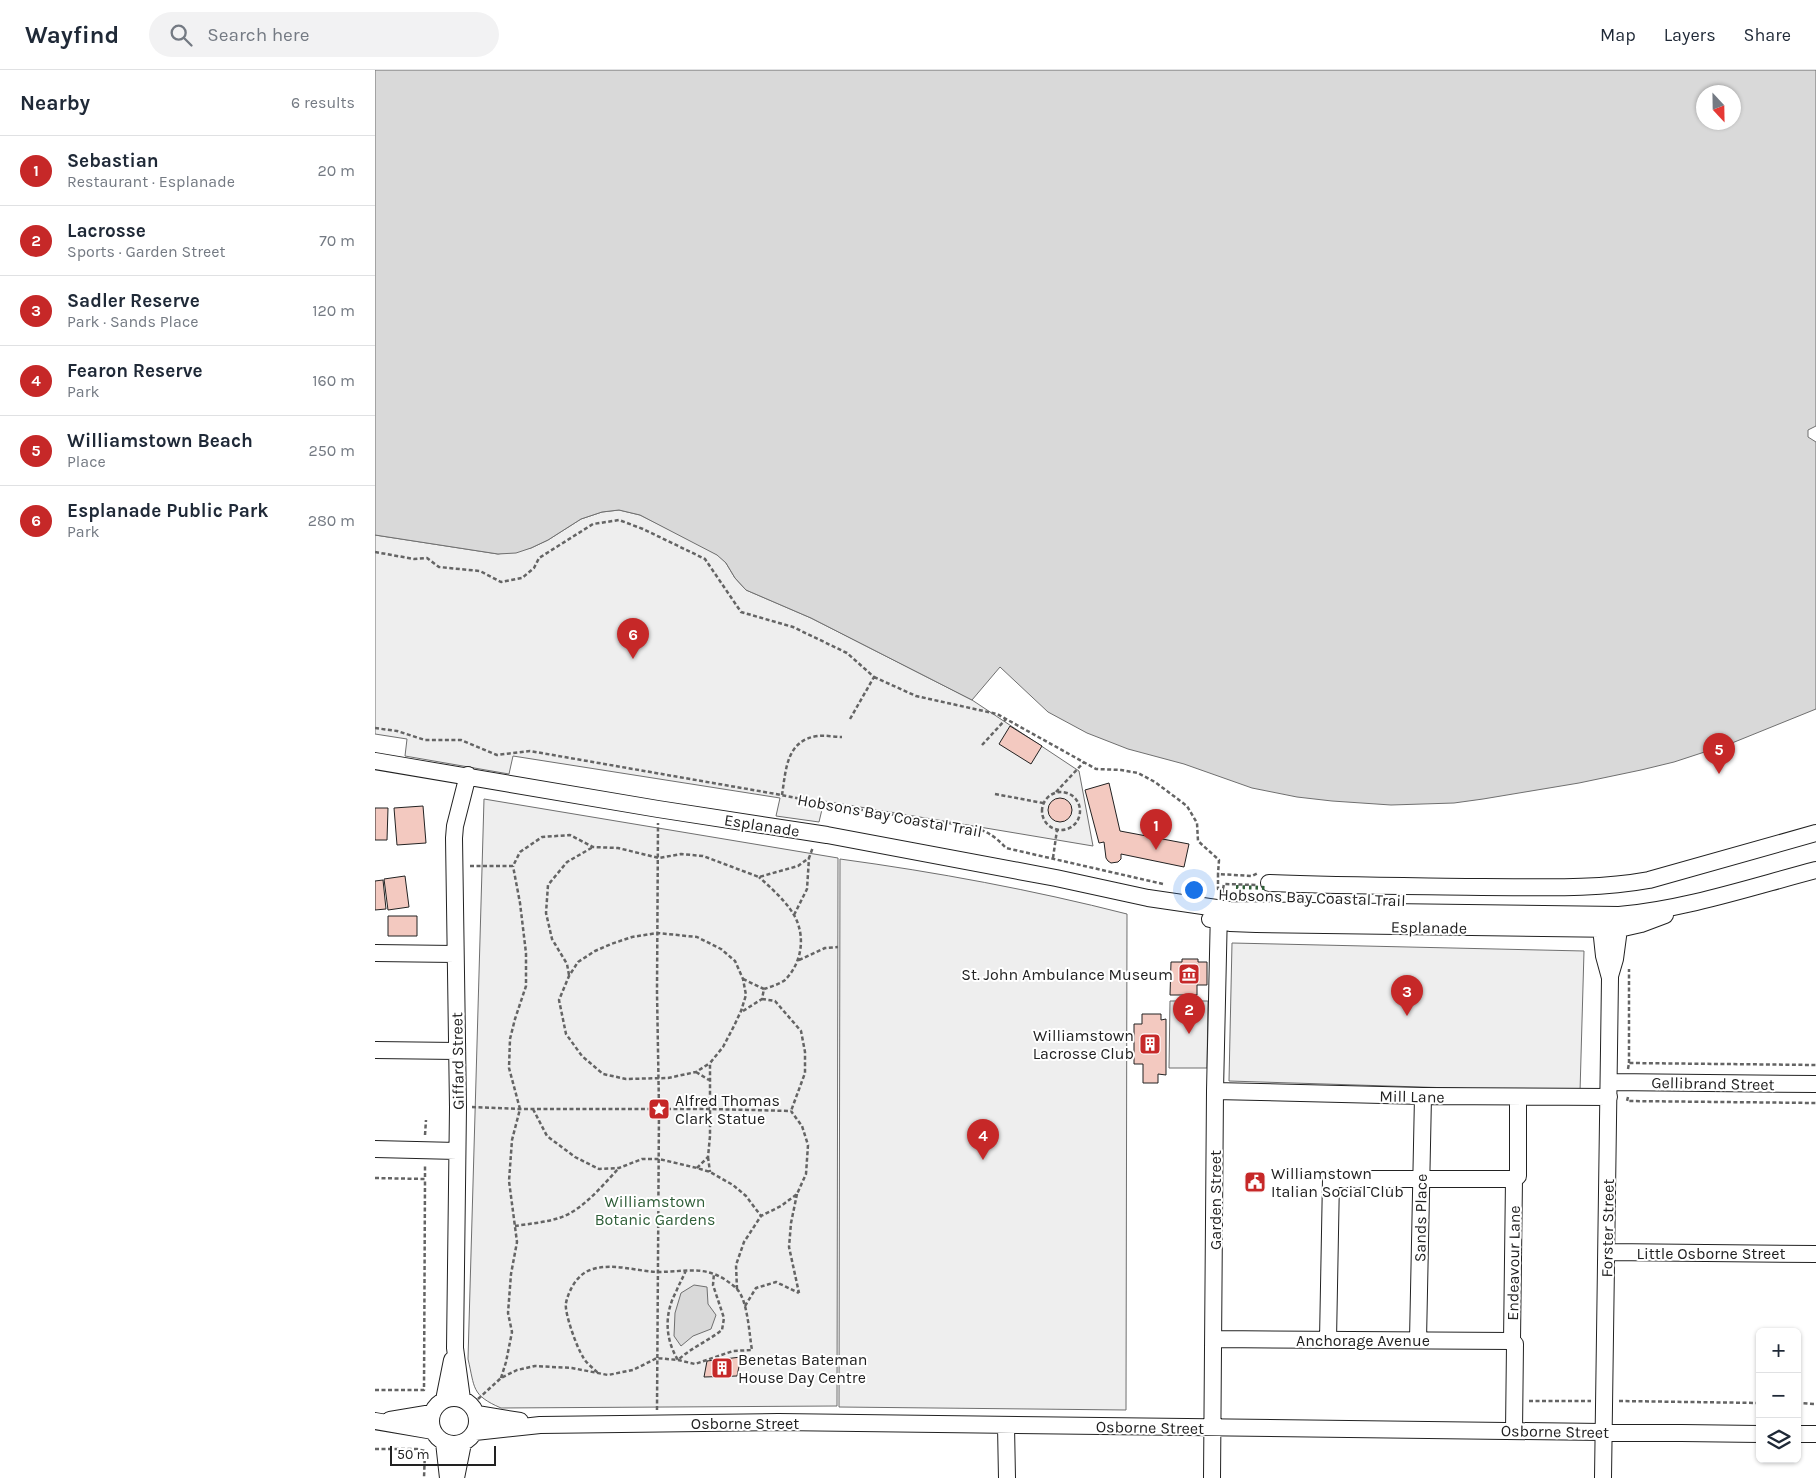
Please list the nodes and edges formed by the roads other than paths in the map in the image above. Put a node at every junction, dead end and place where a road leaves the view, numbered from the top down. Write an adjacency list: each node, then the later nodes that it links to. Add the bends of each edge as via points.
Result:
1 (375, 761): 2 (street, Esplanade)
2 (467, 775): 6 (street, Esplanade, via 818,834 1148,898); 9 (street, Giffard Street, via 455,826)
3 (1816, 833): 5 (street, Hobsons Bay Coastal Trail, via 1622,885 1333,886)
4 (1816, 870): 7 (street, Esplanade, via 1708,899 1641,924)
5 (1264, 877)
6 (1221, 909): 7 (street, Esplanade, via 1256,924); 14 (street, Garden Street)
7 (1608, 925): 13 (street, Forster Street, via 1604,956 1609,978)
8 (375, 953): 9 (street)
9 (455, 954): 11 (street, Giffard Street)
10 (375, 1050): 11 (street)
11 (457, 1051): 18 (street, Giffard Street)
12 (1816, 1084): 13 (street, Gellibrand Street)
13 (1609, 1089): 16 (street, Mill Lane); 21 (street, Forster Street)
14 (1215, 1091): 15 (street, Mill Lane); 23 (street, Garden Street)
15 (1423, 1096): 16 (street, Mill Lane); 19 (street, Sands Place)
16 (1518, 1097): 20 (street, Endeavour Lane, via 1517,1176)
17 (375, 1150): 18 (street)
18 (457, 1151): 27 (street, Giffard Street)
19 (1421, 1178): 20 (street); 24 (street, via 1331,1179); 25 (street, Sands Place)
20 (1514, 1179): 26 (street, Endeavour Lane)
21 (1607, 1252): 22 (street, Little Osborne Street); 36 (street, Forster Street)
22 (1816, 1254)
23 (1214, 1339): 24 (street, Anchorage Avenue); 34 (street, Garden Street)
24 (1328, 1340): 25 (street, Anchorage Avenue)
25 (1418, 1340): 26 (street, Anchorage Avenue)
26 (1512, 1341): 35 (street, Endeavour Lane, via 1515,1344)
27 (455, 1348): 28 (street, Giffard Street); 29 (street, Giffard Street)
28 (444, 1400): 29 (street, via 450,1398); 30 (street)
29 (470, 1406): 32 (street, Osborne Street); 41 (street, via 477,1426)
30 (432, 1413): 31 (street); 40 (street, via 431,1425)
31 (376, 1422): 40 (street)
32 (540, 1425): 33 (street, Osborne Street, via 778,1422); 41 (street, Osborne Street)
33 (1006, 1426): 34 (street, Osborne Street); 44 (street)
34 (1212, 1428): 35 (street, Osborne Street); 45 (street, Garden Street)
35 (1514, 1431): 36 (street, Osborne Street)
36 (1604, 1432): 37 (street, Osborne Street); 46 (street, Forster Street)
37 (1756, 1434)
38 (1801, 1434): 39 (street)
39 (1816, 1434)
40 (438, 1437): 41 (street, via 457,1444); 42 (street)
41 (469, 1437): 43 (street)
42 (448, 1478)
43 (456, 1478)
44 (1007, 1478)
45 (1212, 1478)
46 (1603, 1478)

